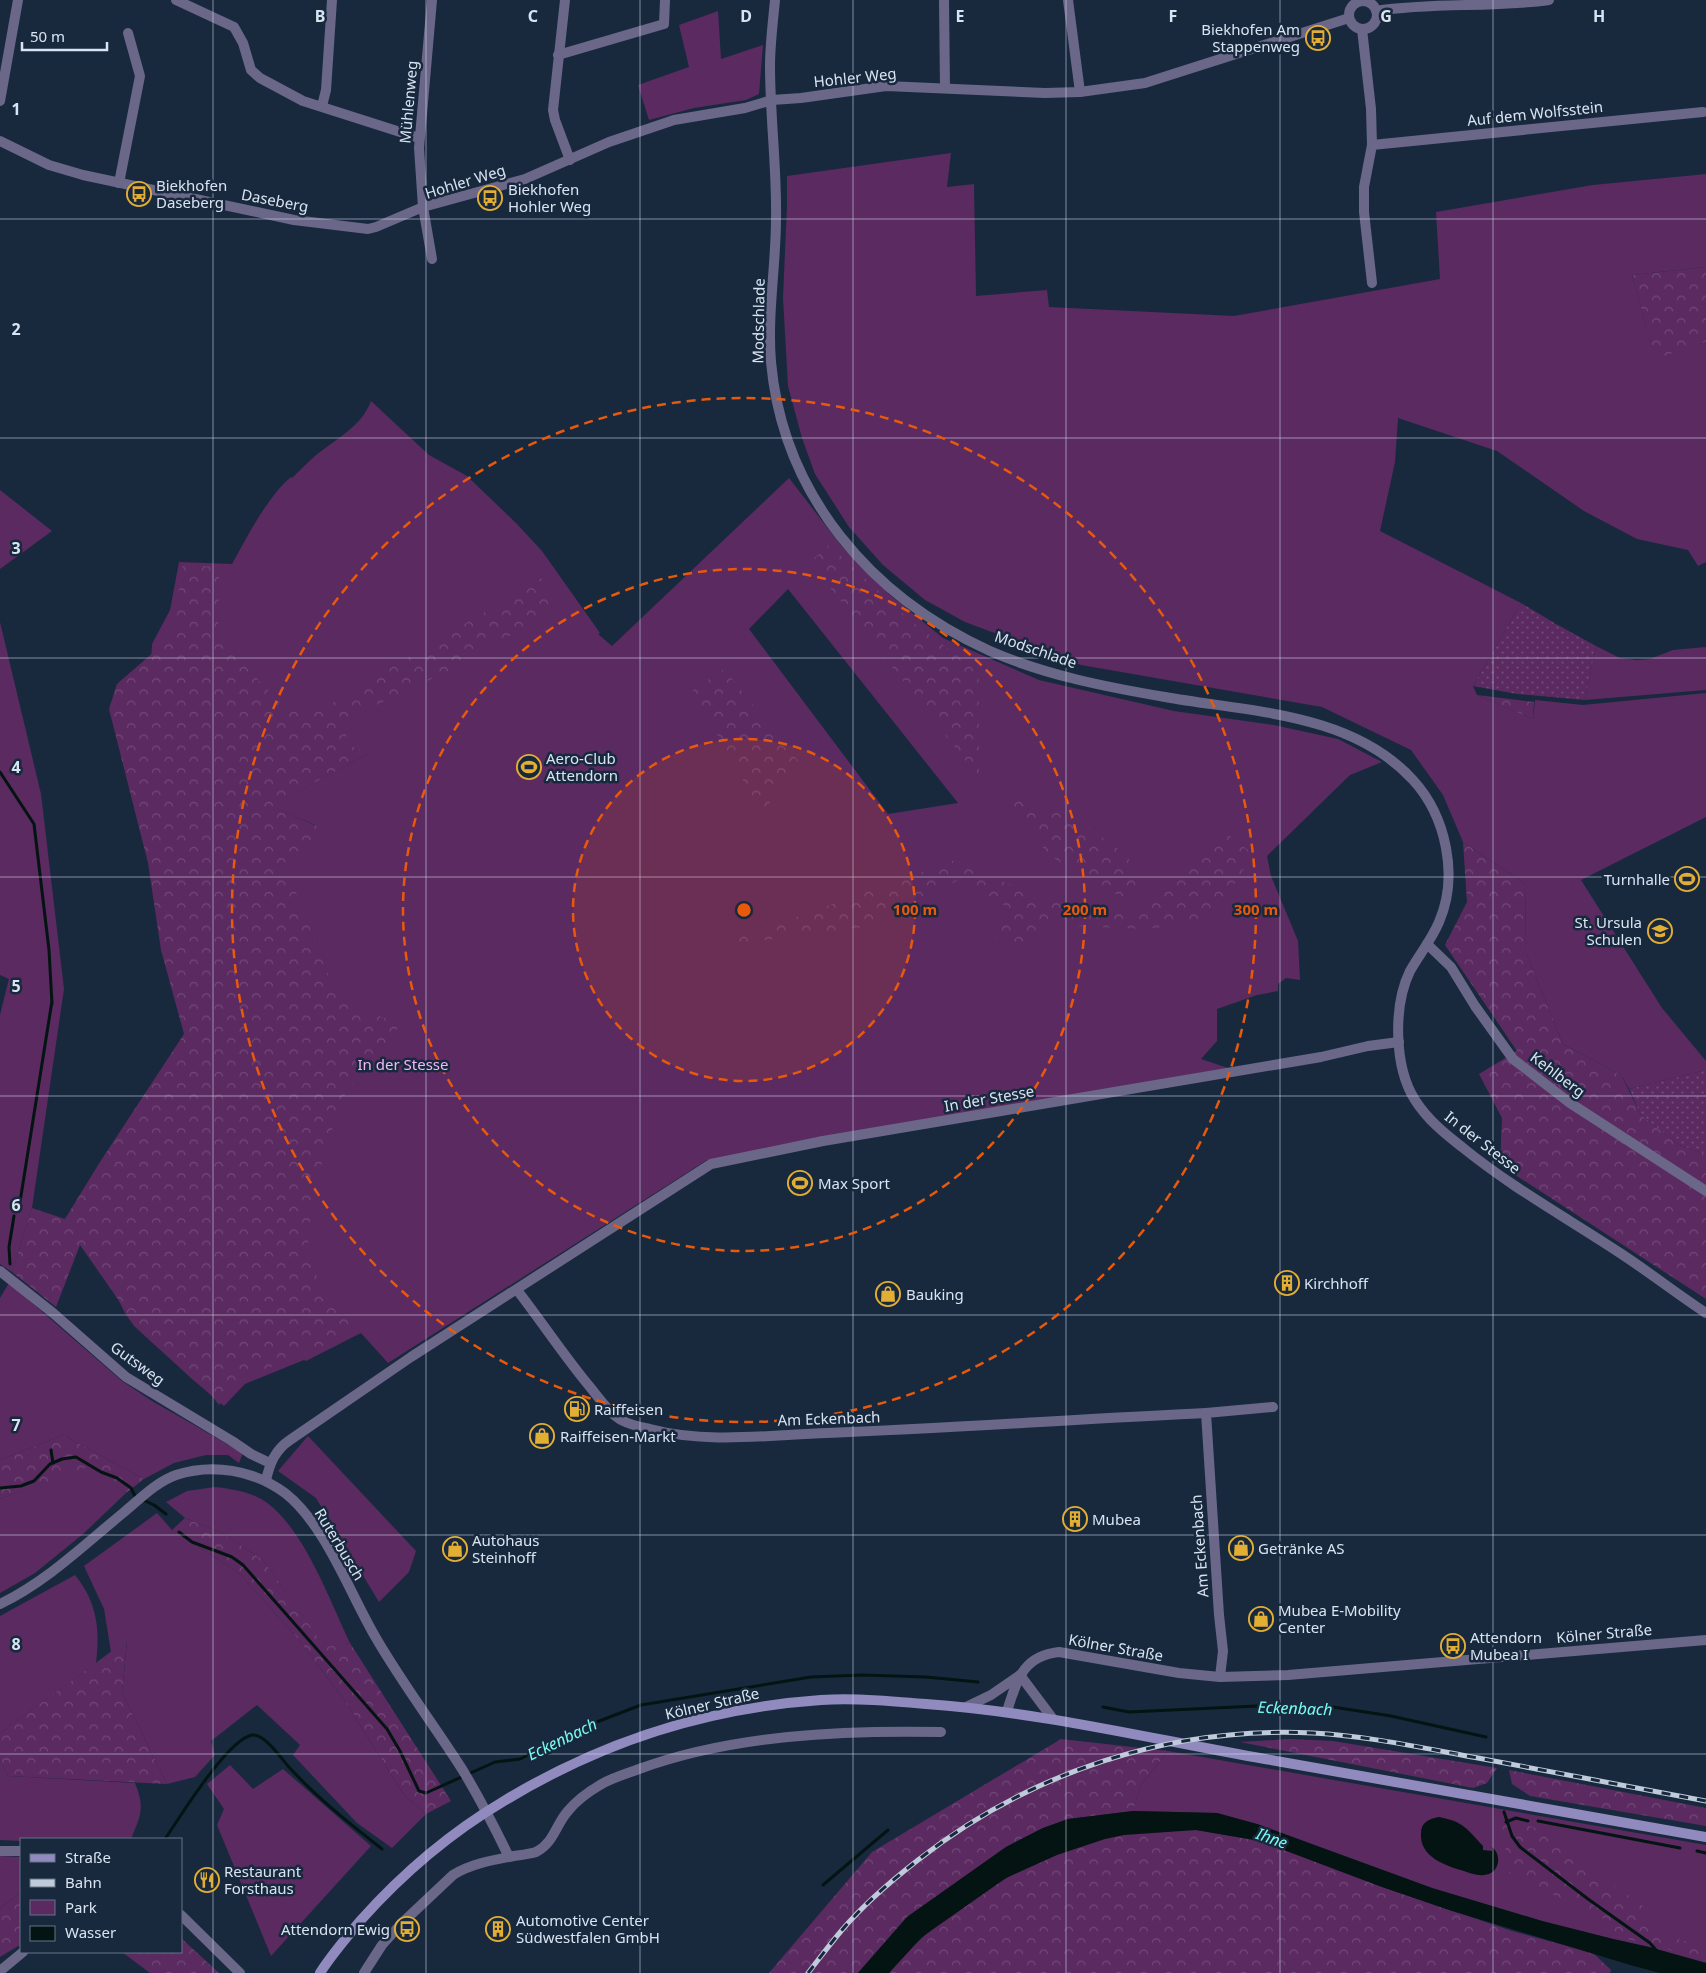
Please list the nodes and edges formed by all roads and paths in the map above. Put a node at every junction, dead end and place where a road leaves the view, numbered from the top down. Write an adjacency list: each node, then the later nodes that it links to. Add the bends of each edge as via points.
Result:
1 (18, 0): 20 (street)
2 (176, 0): 21 (street, via 234,27 254,74 303,101)
3 (332, 0): 21 (street)
4 (432, 0): 23 (street, Mühlenweg)
5 (565, 0): 16 (street)
6 (665, 0): 16 (street, via 664,24)
7 (775, 0): 19 (street, Modschlade, via 770,62)
8 (944, 0): 17 (street)
9 (1068, 0): 18 (street)
10 (1360, 0): 12 (street, via 1368,1); 13 (street, via 1352,5)
11 (1549, 0): 12 (street, via 1520,4 1409,6)
12 (1376, 11): 14 (street, via 1374,24)
13 (1349, 18): 14 (street); 18 (street, Hohler Weg, via 1145,83)
14 (1362, 29): 25 (street)
15 (128, 33): 27 (street, via 140,76)
16 (558, 55): 26 (street, via 553,110)
17 (945, 88): 18 (street, Hohler Weg); 19 (street, Hohler Weg, via 886,86)
18 (1080, 92)
19 (772, 100): 26 (street, Hohler Weg, via 674,120 609,142); 31 (street, Modschlade, via 776,219 771,363 790,444 813,496 838,535 865,566 925,616 993,652 1036,668 1124,690 1313,722 1348,735 1387,756 1415,782 1440,822 1444,837 1448,872 1445,899 1438,926)
20 (0, 101)
21 (322, 106): 23 (street)
22 (1703, 112): 25 (street, Auf dem Wolfsstein)
23 (419, 138): 28 (street, Mühlenweg)
24 (0, 141): 27 (street, Daseberg, via 49,165)
25 (1372, 145): 30 (street, via 1364,187)
26 (570, 160): 28 (street, Hohler Weg, via 525,179)
27 (119, 184): 28 (street, Daseberg, via 278,217 357,228 376,227)
28 (423, 207): 29 (street, Hohler Weg)
29 (432, 258)
30 (1372, 283)
31 (1427, 944): 32 (street, Modschlade, via 1408,975 1399,1015); 33 (street, Kehlberg, via 1451,966 1513,1059 1570,1103)
32 (1399, 1042): 35 (street, In der Stesse, via 720,1161 704,1168); 36 (street, In der Stesse, via 1412,1096 1441,1130 1486,1167)
33 (1706, 1191)
34 (0, 1271): 39 (street, Gutsweg, via 53,1312 126,1377 251,1454)
35 (517, 1290): 38 (street, Am Eckenbach, via 610,1412 621,1420 662,1432 724,1437); 39 (street, In der Stesse, via 322,1417 281,1446)
36 (1706, 1313)
37 (1273, 1408): 38 (street, Am Eckenbach)
38 (1206, 1413): 44 (street, Am Eckenbach, via 1223,1651)
39 (270, 1462): 40 (street, In der Stesse)
40 (266, 1480): 41 (street, Ruterbusch, via 225,1470 198,1470 173,1476 147,1493 52,1571); 49 (street, Ruterbusch, via 304,1512 329,1549 376,1637 463,1770)
41 (0, 1604)
42 (1706, 1640): 44 (street, Kölner Straße, via 1288,1675)
43 (1020, 1674): 44 (street, Kölner Straße, via 1032,1660 1058,1652); 45 (street, via 991,1695); 46 (street, Kölner Straße); 47 (street)
44 (1220, 1677)
45 (966, 1707): 46 (main road, Kölner Straße); 49 (main road, Kölner Straße, via 884,1700 825,1700 709,1716 618,1744 557,1770)
46 (1007, 1711): 47 (main road)
47 (1053, 1719): 50 (main road)
48 (941, 1732): 53 (street, via 881,1730 742,1742 665,1760 602,1783 567,1812 550,1842 536,1852)
49 (485, 1812): 53 (street); 58 (main road, Kölner Straße, via 444,1840 404,1875 343,1941)
50 (1706, 1837)
51 (0, 1851): 52 (street)
52 (20, 1851)
53 (509, 1857): 59 (street, via 474,1865 453,1875 382,1944)
54 (182, 1916): 57 (street)
55 (23, 1953): 56 (street)
56 (0, 1971)
57 (240, 1973)
58 (320, 1973)
59 (364, 1973)

